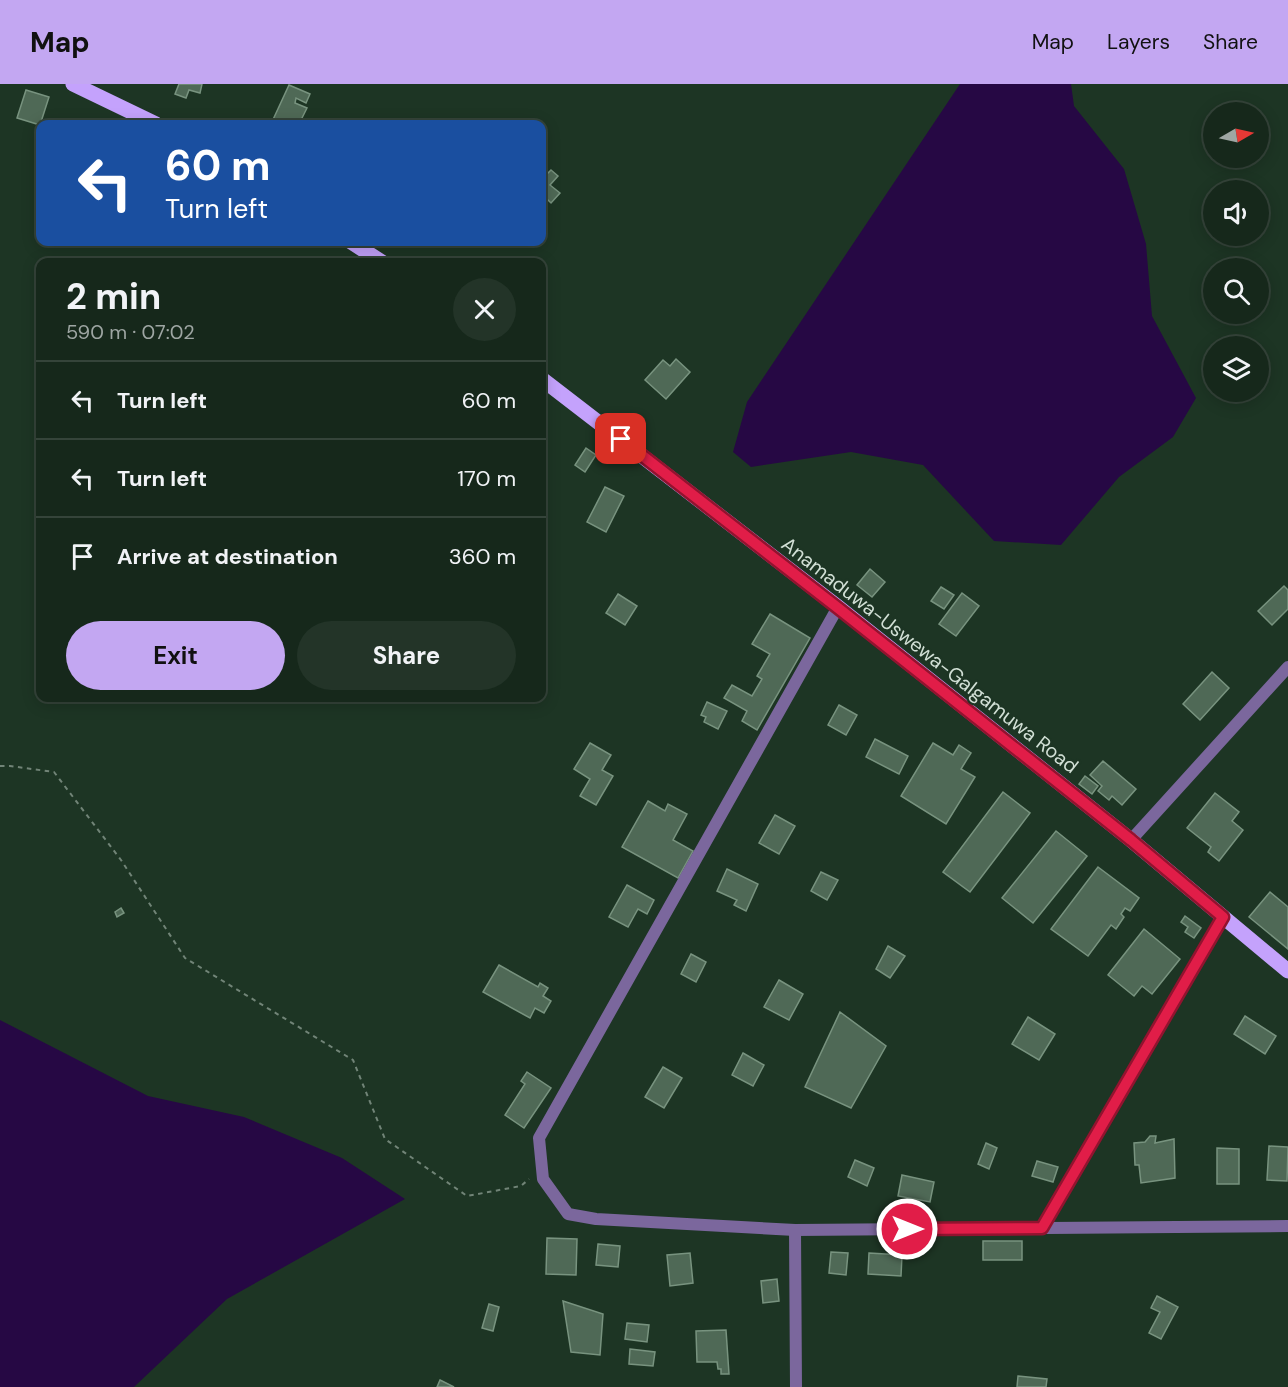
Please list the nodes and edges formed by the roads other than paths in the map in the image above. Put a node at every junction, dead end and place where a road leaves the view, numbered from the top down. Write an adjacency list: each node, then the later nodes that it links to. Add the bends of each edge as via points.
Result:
1 (73, 84): 2 (main road)
2 (148, 120)
3 (357, 246): 4 (main road)
4 (376, 258)
5 (546, 382): 6 (main road, Anamaduwa-Uswewa-Galgamuwa Road)
6 (838, 608): 8 (main road, Anamaduwa-Uswewa-Galgamuwa Road); 13 (street, via 539,1138 543,1179 568,1214 596,1220)
7 (1288, 667): 8 (street)
8 (1131, 840): 9 (main road, Anamaduwa-Uswewa-Galgamuwa Road)
9 (1223, 917): 10 (main road, Anamaduwa-Uswewa-Galgamuwa Road); 12 (street)
10 (1288, 970)
11 (1288, 1227): 12 (street)
12 (1042, 1228): 13 (street)
13 (795, 1230): 14 (street)
14 (796, 1387)

